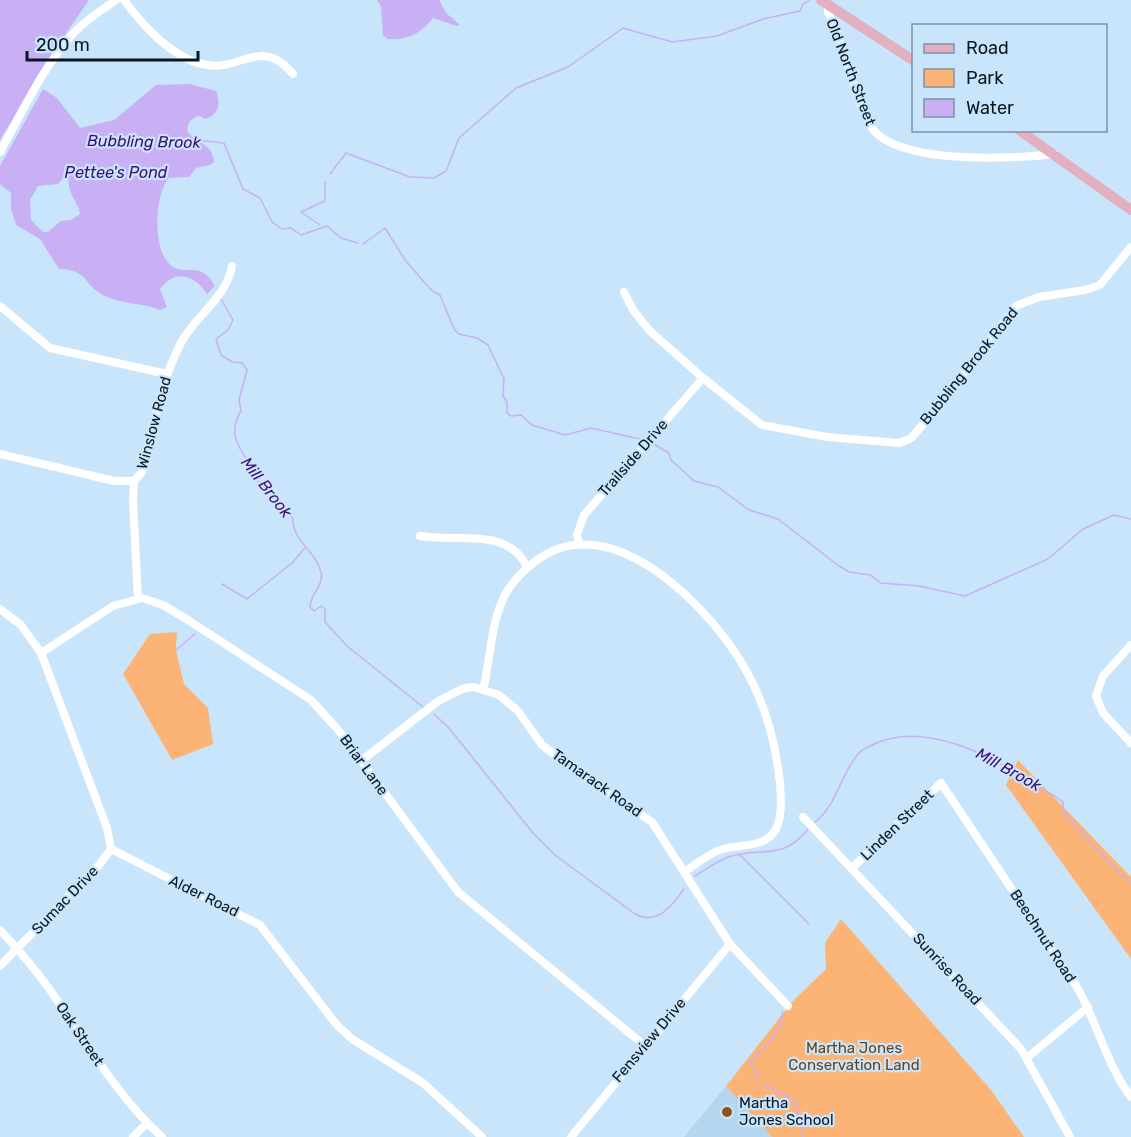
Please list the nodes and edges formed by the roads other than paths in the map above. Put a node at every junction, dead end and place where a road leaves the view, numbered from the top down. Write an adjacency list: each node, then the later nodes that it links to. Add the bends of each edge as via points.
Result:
1 (116, 0): 7 (street, via 92,16 68,40)
2 (124, 0): 5 (street, via 158,37 201,64 216,66 261,56 277,60)
3 (825, 2): 4 (main road); 8 (street, Old North Street, via 868,123 885,141 959,156)
4 (912, 61)
5 (293, 74)
6 (1022, 132): 8 (main road)
7 (0, 152)
8 (1055, 154): 9 (main road)
9 (1131, 210)
10 (1131, 248): 15 (street, Bubbling Brook Road, via 1100,285 1039,297 1016,306 928,419 911,438 900,443 827,437 762,425)
11 (232, 266): 14 (street, Winslow Road, via 229,282 187,331)
12 (624, 292): 15 (street, Bubbling Brook Road, via 649,330)
13 (0, 306): 14 (street, via 50,348)
14 (166, 374): 17 (street, Winslow Road, via 142,472)
15 (703, 378): 19 (street, Trailside Drive, via 584,515 577,535)
16 (0, 454): 17 (street, via 114,481)
17 (134, 481): 21 (street, Winslow Road)
18 (420, 536): 20 (street, via 439,540 480,537 508,545)
19 (579, 544): 20 (street, via 549,552); 32 (street, via 616,548 681,591 708,617 734,652 759,695 767,719 780,793 774,832 761,841 722,849)
20 (527, 567): 25 (street, via 513,581 498,612)
21 (138, 598): 24 (street, via 112,606); 27 (street, Briar Lane, via 163,605 311,699)
22 (0, 609): 24 (street, via 21,625)
23 (1131, 645): 26 (street, via 1103,676 1096,696 1103,713)
24 (41, 653): 30 (street, via 107,828)
25 (483, 690): 27 (street, Tamarack Road, via 465,688 436,702); 32 (street, Tamarack Road, via 511,702 542,745 652,822)
26 (1131, 742)
27 (360, 761): 39 (street, Briar Lane, via 458,892)
28 (941, 783): 31 (street, Linden Street); 38 (street, Beechnut Road)
29 (803, 817): 31 (street, Sunrise Road)
30 (111, 849): 35 (street, Sumac Drive); 45 (street, Alder Road, via 260,925 344,1031 423,1083)
31 (852, 868): 40 (street, Sunrise Road)
32 (684, 872): 34 (street, Tamarack Road)
33 (0, 930): 35 (street, Oak Street)
34 (730, 944): 37 (street, Tamarack Road); 39 (street, Fensview Drive)
35 (18, 949): 36 (street, Sumac Drive); 42 (street, Oak Street)
36 (0, 966)
37 (788, 1006)
38 (1088, 1007): 40 (street); 41 (street, Beechnut Road, via 1114,1071)
39 (644, 1045): 46 (street, Fensview Drive)
40 (1028, 1057): 47 (street, Sunrise Road)
41 (1131, 1097)
42 (147, 1123): 43 (street); 44 (street, Oak Street)
43 (133, 1137)
44 (162, 1137)
45 (482, 1137)
46 (571, 1137)
47 (1070, 1137)

